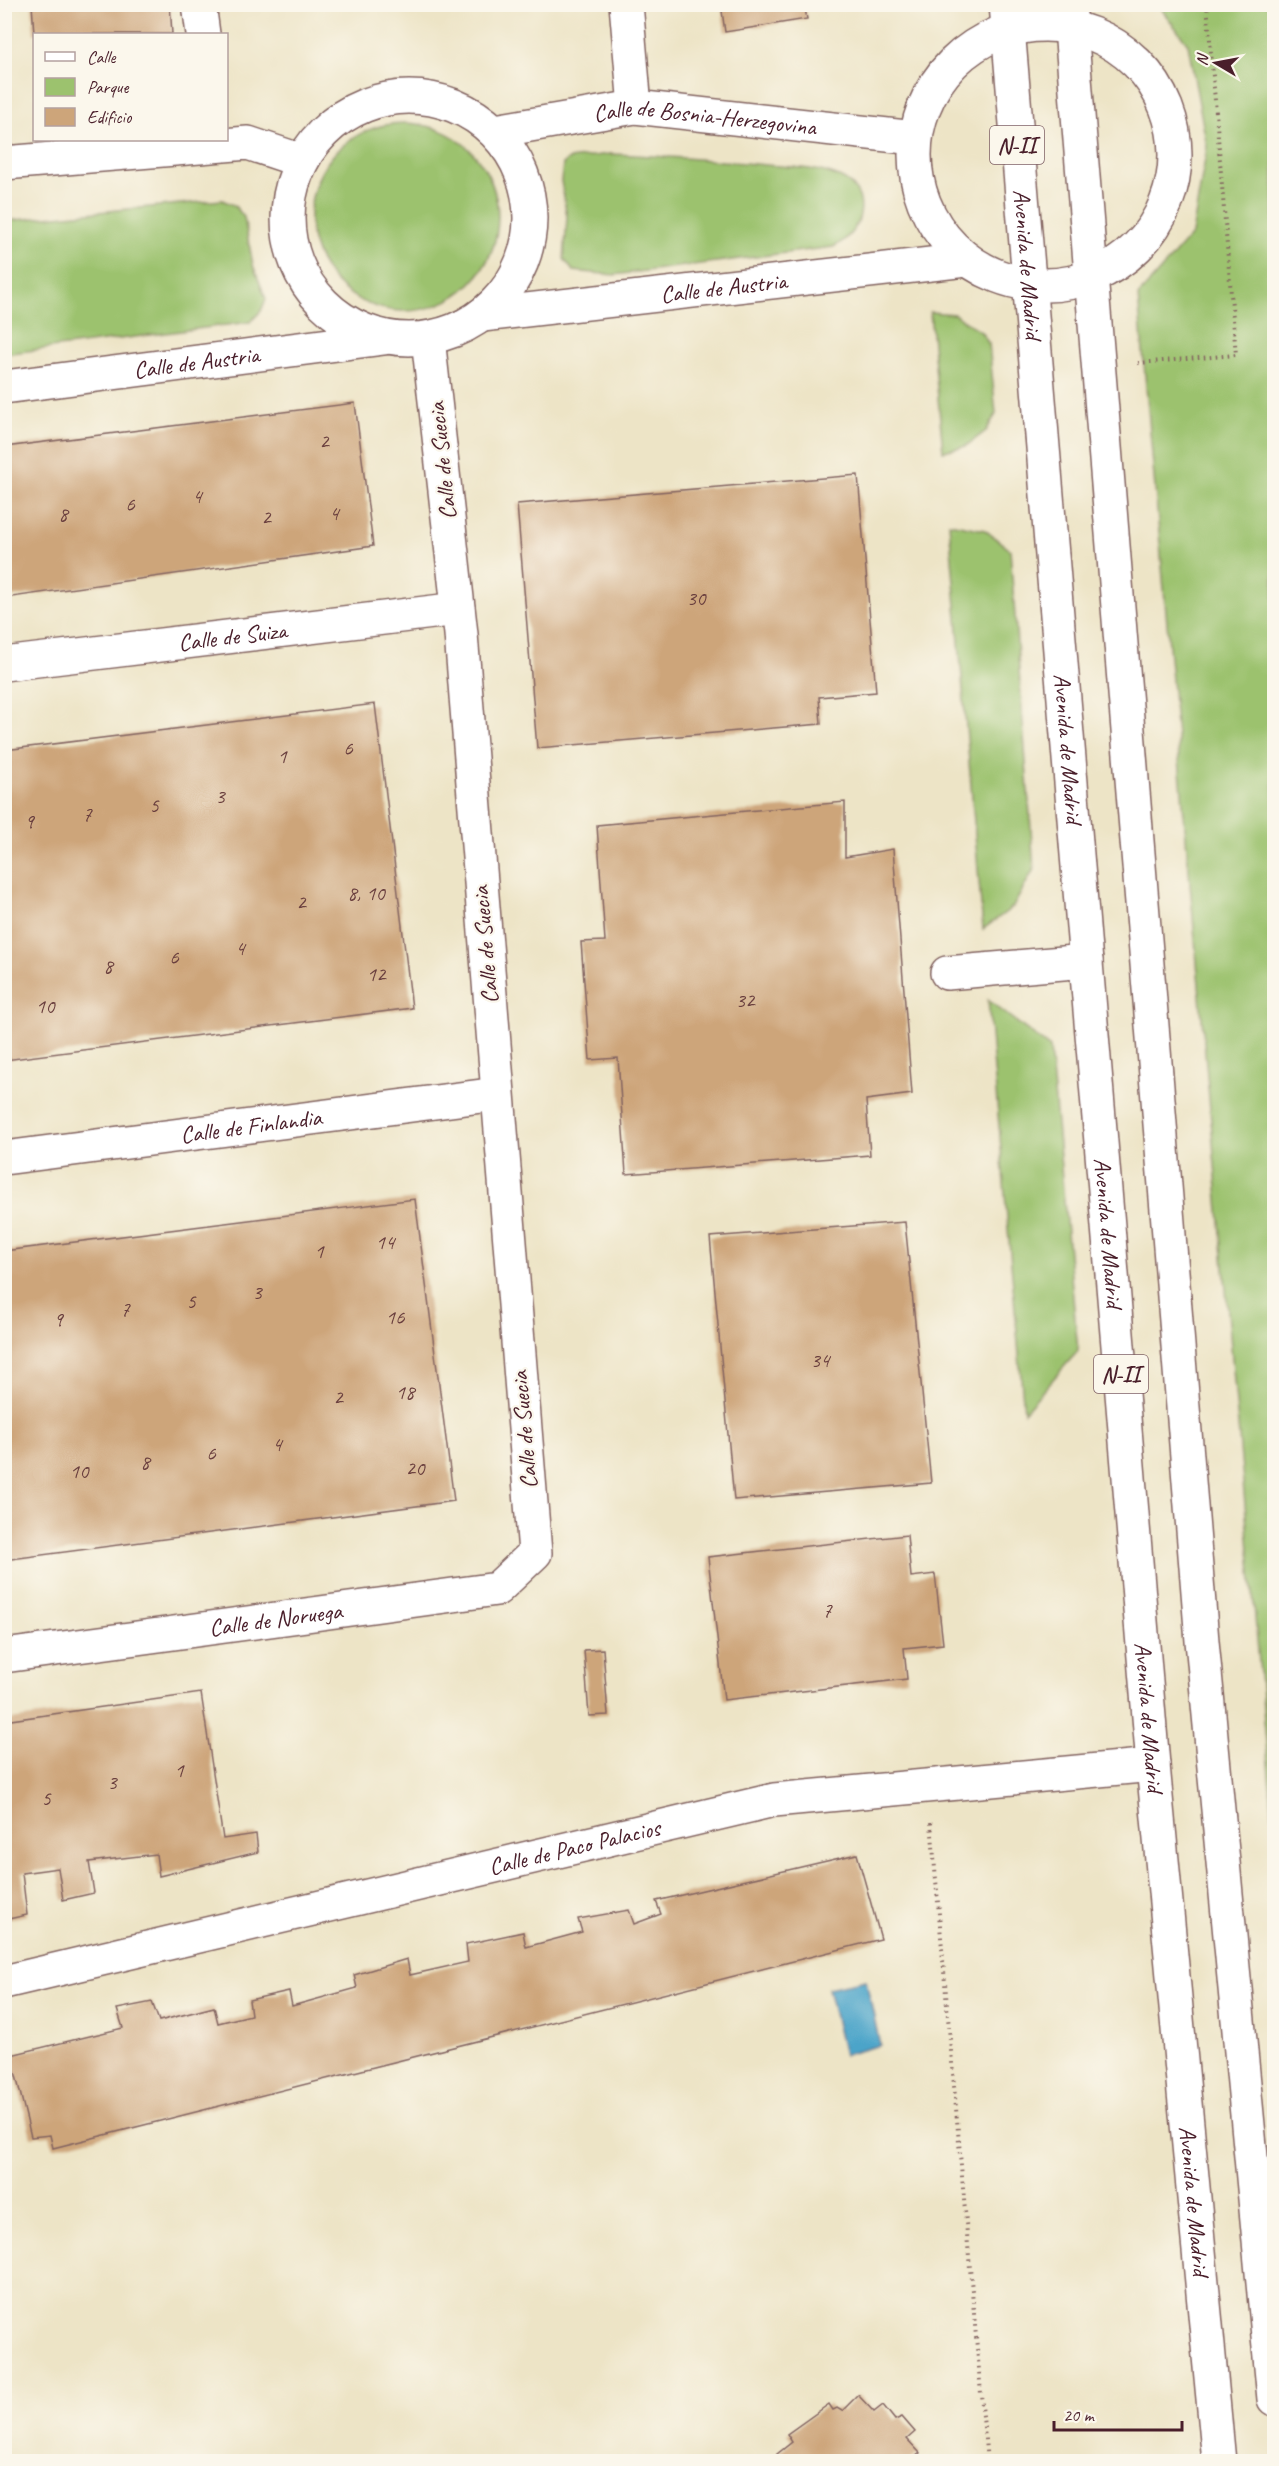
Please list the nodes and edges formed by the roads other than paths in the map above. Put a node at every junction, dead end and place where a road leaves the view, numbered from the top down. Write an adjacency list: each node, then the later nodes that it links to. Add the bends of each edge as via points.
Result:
1 (199, 4): 5 (street)
2 (626, 4): 6 (street)
3 (1007, 15): 4 (street); 8 (street, via 963,53 934,87); 14 (street, Avenida de Madrid / N-II)
4 (1070, 16): 13 (street, N-II); 13 (street, via 1117,45 1152,79 1175,136 1168,203 1140,247)
5 (202, 33)
6 (635, 107): 7 (street, Calle de Bosnia-Herzegovina); 8 (street, Calle de Bosnia-Herzegovina)
7 (495, 131): 10 (street, via 465,110 429,98 391,97 348,114 325,131); 15 (street, via 519,165 530,205 527,247 511,285)
8 (915, 138): 12 (street, via 918,190 936,229)
9 (215, 142): 10 (street, via 248,143); 11 (street)
10 (302, 161): 16 (street, via 290,197 289,234 300,271 321,302 351,325)
11 (4, 163)
12 (966, 260): 14 (street); 15 (street, Calle de Austria)
13 (1090, 279): 14 (street); 29 (street, N-II, via 1201,1629)
14 (1029, 286): 21 (street, Avenida de Madrid / N-II)
15 (482, 315): 17 (street, via 457,330)
16 (387, 338): 17 (street); 18 (street, Calle de Austria)
17 (428, 338): 19 (street, Calle de Suecia)
18 (4, 387)
19 (458, 609): 20 (street, Calle de Suiza); 23 (street, Calle de Suecia)
20 (4, 664)
21 (1086, 961): 22 (street); 27 (street, Avenida de Madrid / N-II)
22 (947, 973)
23 (497, 1094): 24 (street, Calle de Finlandia); 25 (street, Calle de Suecia)
24 (4, 1158)
25 (535, 1553): 26 (street, Calle de Noruega, via 497,1589)
26 (4, 1656)
27 (1153, 1766): 28 (street, Calle de Paco Palacios, via 774,1800); 30 (street, Avenida de Madrid / N-II)
28 (4, 1982)
29 (1275, 2399)
30 (1219, 2462)

